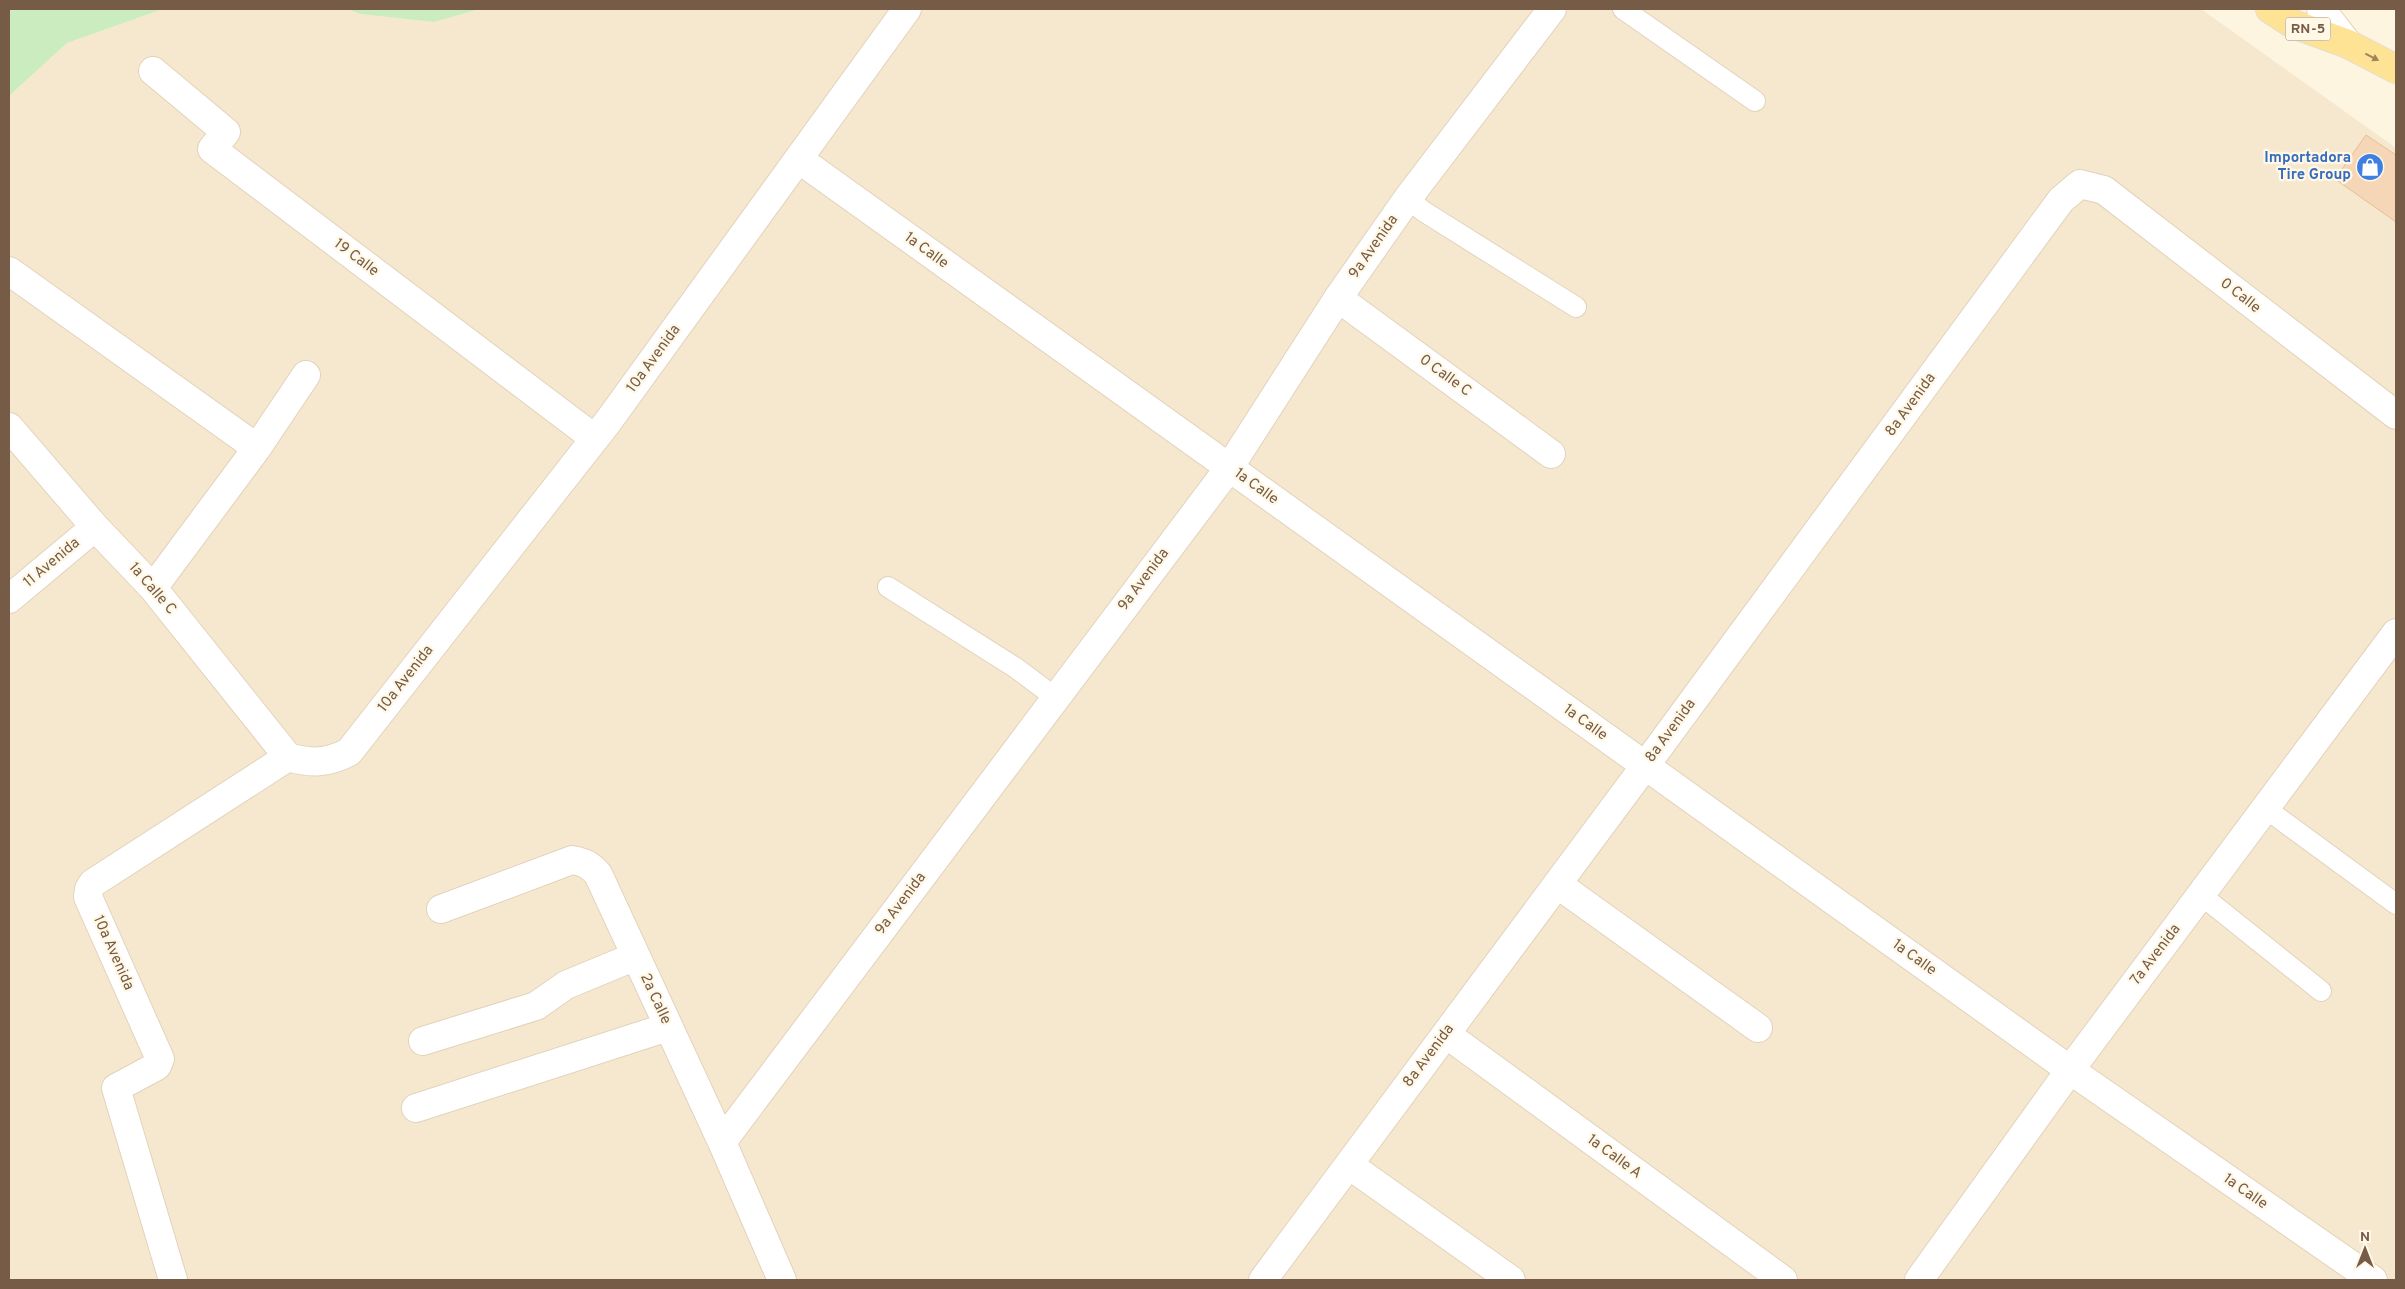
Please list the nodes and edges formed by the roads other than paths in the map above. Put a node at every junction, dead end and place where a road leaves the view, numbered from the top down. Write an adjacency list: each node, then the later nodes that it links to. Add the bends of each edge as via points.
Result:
1 (908, 9): 10 (street, 10a Avenida)
2 (1552, 9): 12 (street, 9a Avenida)
3 (1624, 9): 9 (lane)
4 (2270, 9): 6 (main road, RN-5, via 2293,24)
5 (2321, 9): 6 (street)
6 (2348, 44): 7 (main road, RN-5, one-way to 7)
7 (2396, 69)
8 (153, 71): 19 (street, 19 Calle, via 226,132 212,148)
9 (1755, 101)
10 (800, 160): 19 (street, 10a Avenida); 22 (street, 1a Calle)
11 (2080, 184): 17 (street, 0 Calle, via 2104,190); 30 (street, 8a Avenida, via 2061,200)
12 (1408, 198): 14 (street, 9a Avenida); 15 (lane, via 1423,211)
13 (9, 271): 20 (street)
14 (1338, 298): 21 (street, 0 Calle C); 22 (street, 9a Avenida)
15 (1576, 308)
16 (306, 375): 20 (street)
17 (2396, 415)
18 (9, 427): 23 (street, 1a Calle C)
19 (594, 438): 29 (street, 10a Avenida, via 349,752 321,762)
20 (257, 448): 25 (street)
21 (1551, 454)
22 (1229, 468): 28 (street, 9a Avenida); 30 (street, 1a Calle)
23 (95, 527): 25 (street, 1a Calle C); 26 (street, 11 Avenida)
24 (888, 587): 28 (lane, via 1016,668)
25 (153, 588): 29 (street, 1a Calle C)
26 (9, 599)
27 (2396, 633): 31 (street, 7a Avenida)
28 (1056, 698): 44 (street, 9a Avenida)
29 (288, 757): 46 (street, 10a Avenida, via 89,888 88,896 160,1059 157,1066 116,1088)
30 (1645, 766): 32 (street, 8a Avenida); 42 (street, 1a Calle)
31 (2265, 808): 33 (street, 7a Avenida); 34 (lane)
32 (1557, 884): 39 (street); 40 (street, 8a Avenida)
33 (2201, 895): 37 (lane); 42 (street, 7a Avenida)
34 (2396, 904)
35 (441, 910): 36 (street, 2a Calle, via 572,860 581,862 598,874)
36 (636, 956): 38 (street, 2a Calle); 41 (street, via 566,985 536,1006)
37 (2321, 991)
38 (668, 1027): 43 (street); 44 (street, 2a Calle)
39 (1758, 1028)
40 (1446, 1034): 45 (street, 8a Avenida); 50 (street, 1a Calle A)
41 (423, 1041)
42 (2070, 1070): 51 (street, 7a Avenida); 52 (street, 1a Calle)
43 (416, 1108)
44 (722, 1142): 47 (street, 2a Calle)
45 (1349, 1164): 48 (street, 8a Avenida); 49 (street)
46 (173, 1280)
47 (782, 1280)
48 (1263, 1280)
49 (1511, 1280)
50 (1783, 1280)
51 (1919, 1280)
52 (2373, 1280)

